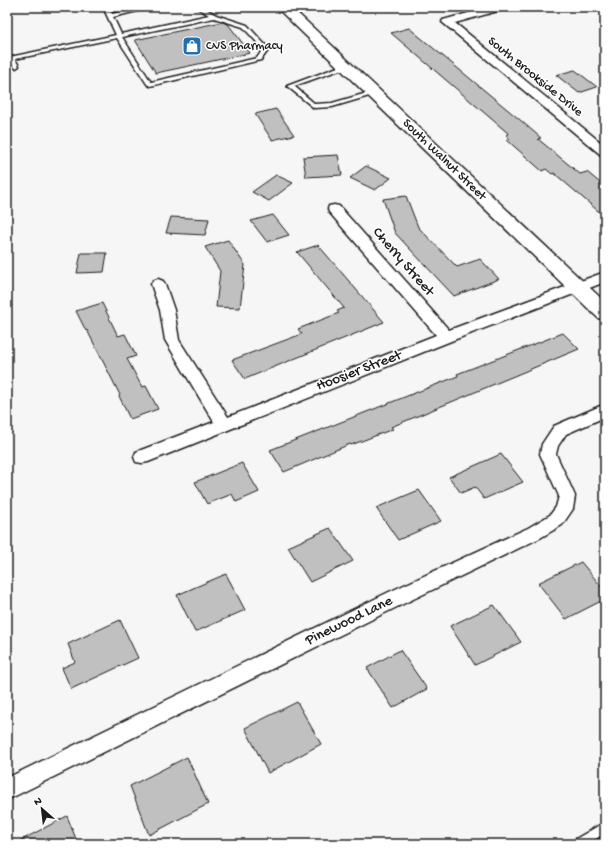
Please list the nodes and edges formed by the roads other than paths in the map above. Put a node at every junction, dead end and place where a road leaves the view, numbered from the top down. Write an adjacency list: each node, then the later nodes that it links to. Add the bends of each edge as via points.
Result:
1 (106, 7): 6 (lane)
2 (151, 7): 6 (lane)
3 (199, 7): 7 (lane)
4 (283, 7): 11 (main road, South Walnut Street)
5 (501, 7): 13 (street, South Brookside Drive, via 447,22)
6 (110, 16): 8 (lane)
7 (214, 16): 8 (lane); 8 (lane, via 246,26 266,50 259,59 150,84)
8 (119, 36): 9 (lane)
9 (10, 59): 10 (lane)
10 (16, 66)
11 (346, 66): 12 (main road, South Walnut Street); 12 (lane, via 290,86 314,106)
12 (374, 93): 17 (main road, South Walnut Street)
13 (605, 152)
14 (334, 209): 19 (street, Cherry Street)
15 (605, 277): 17 (street, Hoosier Street)
16 (158, 284): 21 (street, via 167,310 172,340)
17 (577, 287): 18 (main road, South Walnut Street); 19 (street, Hoosier Street)
18 (605, 313)
19 (446, 337): 21 (street, Hoosier Street)
20 (605, 410): 23 (street, Pinewood Lane, via 560,430 550,444 548,454 567,496 564,510 556,520)
21 (224, 424): 22 (street, Hoosier Street)
22 (142, 457)
23 (7, 789)
24 (605, 827): 25 (lane)
25 (578, 844)

